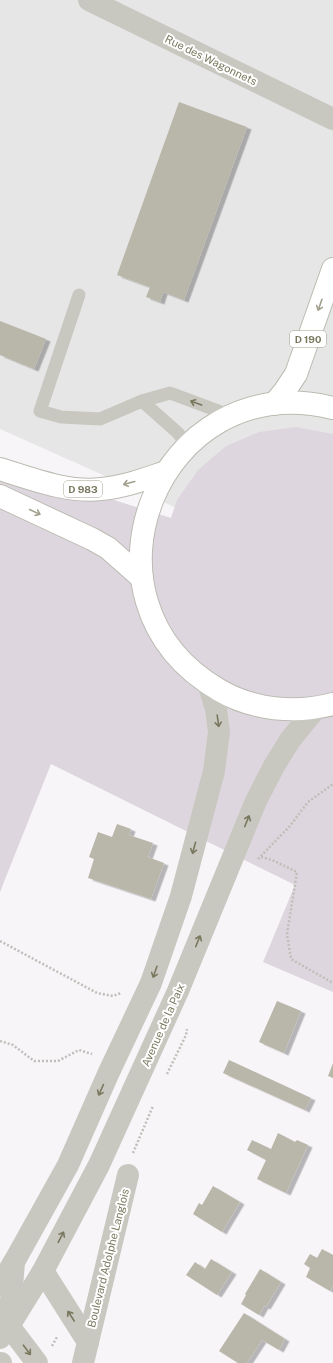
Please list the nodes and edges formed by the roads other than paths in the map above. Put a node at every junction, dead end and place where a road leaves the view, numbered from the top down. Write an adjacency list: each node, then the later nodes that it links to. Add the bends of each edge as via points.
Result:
1 (89, 0): 2 (street, Rue des Wagonnets)
2 (333, 119)
3 (333, 268): 6 (main road, D 190, one-way to 6, via 296,374)
4 (79, 296): 5 (lane, via 40,411 61,417 100,419)
5 (142, 401): 8 (lane, one-way to 5, via 170,393); 9 (lane, via 178,433)
6 (274, 404): 7 (main road, via 301,403); 8 (main road)
7 (333, 408)
8 (232, 416): 9 (main road, via 207,430)
9 (188, 446): 11 (main road)
10 (0, 469): 11 (main road, D 983, one-way to 10, via 122,485 82,489 57,485)
11 (166, 472): 13 (main road, via 154,493 144,523)
12 (0, 496): 13 (main road, one-way to 13, via 108,548)
13 (142, 578): 14 (main road, via 151,612 164,637 181,660)
14 (208, 683): 15 (main road, via 229,695 260,706 284,709); 17 (street, one-way to 17, via 216,709 219,732 214,771 181,896 151,983 68,1165)
15 (325, 706): 18 (street, Avenue de la Paix, one-way to 15, via 99,1166 178,991 256,801 290,740)
16 (128, 1175): 21 (street, Boulevard Adolphe Langlois)
17 (14, 1262): 19 (street); 20 (street)
18 (43, 1272): 20 (street, Avenue de la Paix); 21 (street, Boulevard Adolphe Langlois, one-way to 18)
19 (0, 1285)
20 (5, 1332): 22 (street, one-way to 22)
21 (88, 1342): 23 (street, Boulevard Adolphe Langlois)
22 (37, 1363)
23 (83, 1363)

